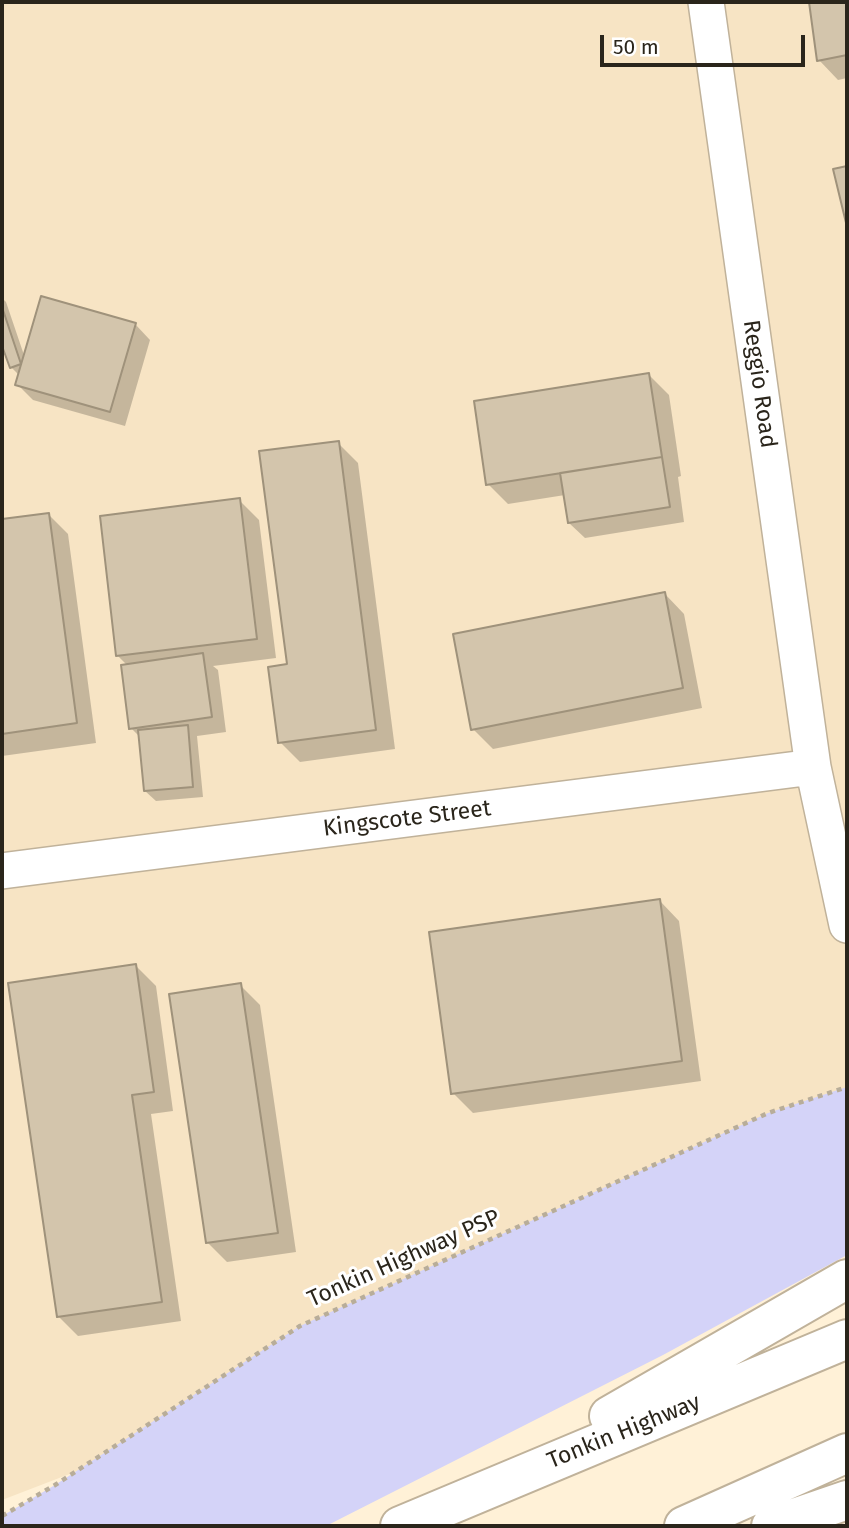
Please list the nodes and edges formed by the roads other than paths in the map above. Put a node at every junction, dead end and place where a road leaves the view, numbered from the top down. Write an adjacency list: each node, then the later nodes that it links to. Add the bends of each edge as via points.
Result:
1 (706, 2): 2 (street, Reggio Road)
2 (813, 767): 3 (street, Kingscote Street); 4 (street, Reggio Road)
3 (2, 871)
4 (847, 925)
5 (847, 1279): 8 (highway)
6 (847, 1339): 8 (highway, Tonkin Highway)
7 (847, 1453): 11 (highway)
8 (477, 1493): 10 (highway, Tonkin Highway)
9 (847, 1500): 12 (highway)
10 (400, 1526)
11 (684, 1526)
12 (771, 1526)

